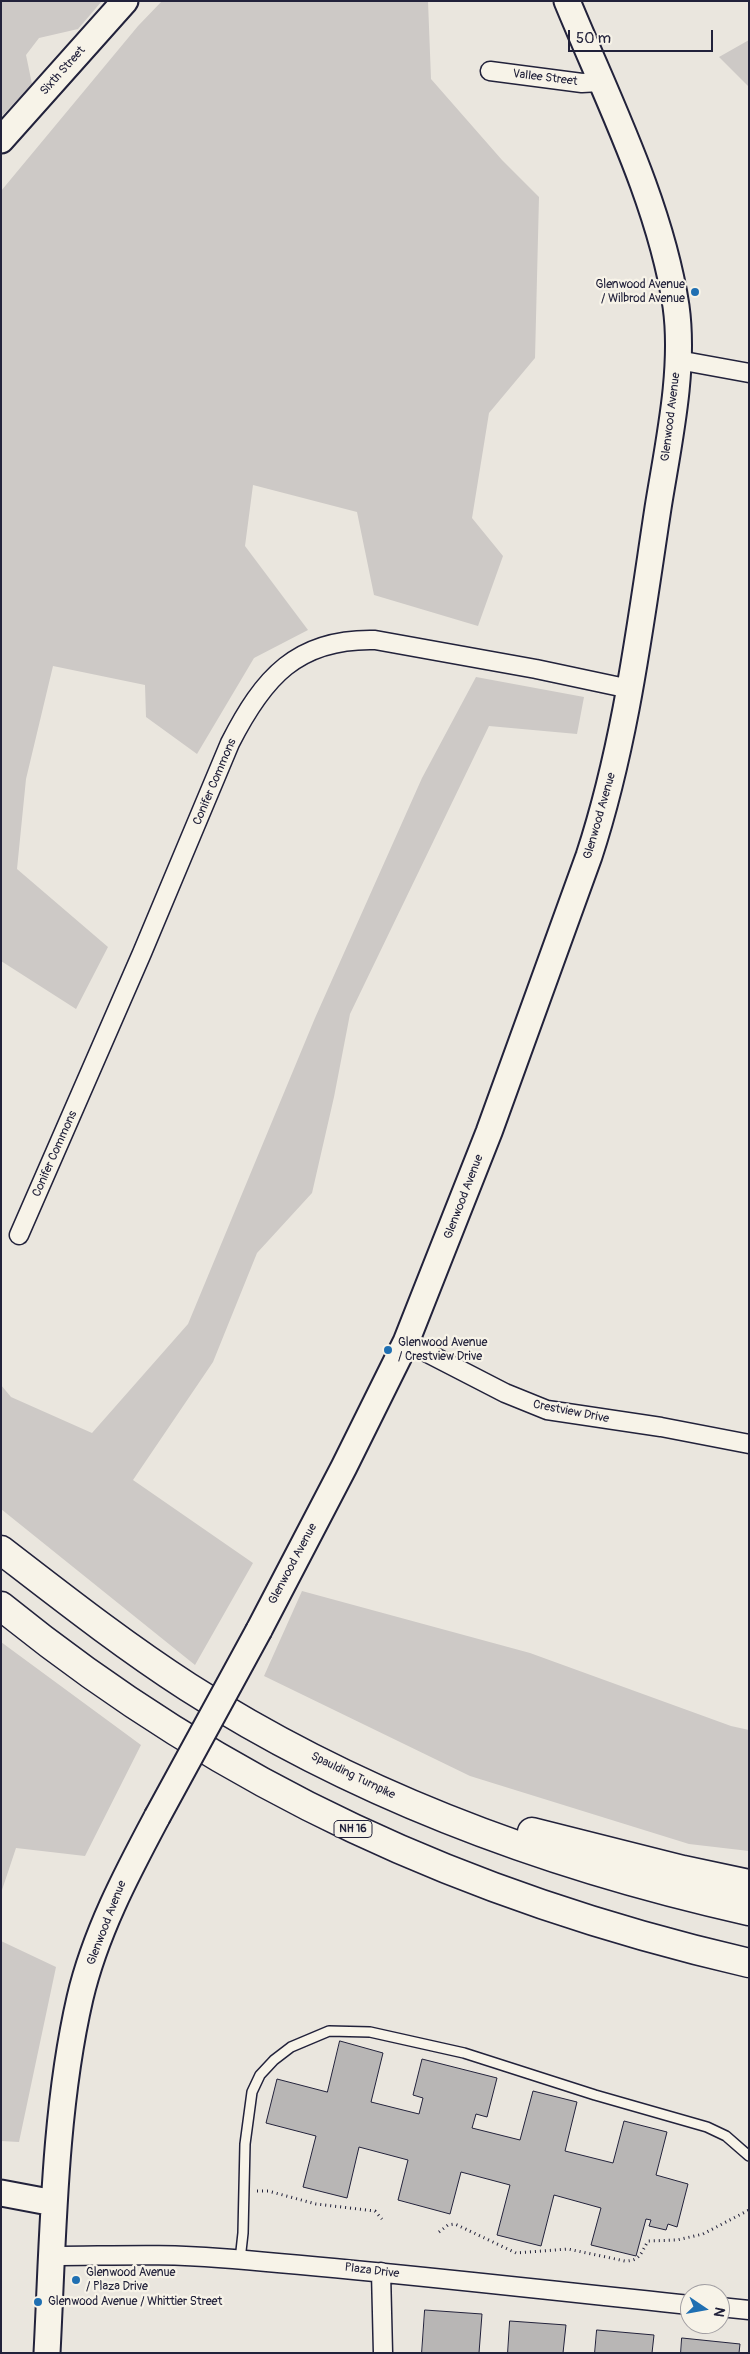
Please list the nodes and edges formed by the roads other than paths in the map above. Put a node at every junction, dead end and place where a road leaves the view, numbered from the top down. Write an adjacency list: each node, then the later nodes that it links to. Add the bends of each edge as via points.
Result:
1 (125, 1): 5 (street, Sixth Street)
2 (567, 1): 4 (street, Glenwood Avenue)
3 (490, 71): 4 (street, Vallee Street, via 582,83)
4 (600, 82): 6 (street, Glenwood Avenue, via 648,198 666,254 676,308)
5 (1, 140)
6 (678, 360): 7 (street); 8 (street, Glenwood Avenue)
7 (749, 373)
8 (630, 689): 9 (street, Conifer Commons, via 536,668 353,639 312,650 275,674 260,690 230,743); 10 (street, Glenwood Avenue, via 604,810 589,856 489,1132)
9 (19, 1235)
10 (406, 1342): 11 (street, Crestview Drive, via 505,1393 548,1410); 20 (street, Glenwood Avenue, bridge, via 344,1467 156,1817 111,1908 81,1997 66,2084)
11 (749, 1444)
12 (1, 1550): 14 (highway, Spaulding Turnpike, via 89,1618 189,1687 315,1759)
13 (1, 1606): 17 (highway, NH 16, via 141,1711 232,1767 357,1831 553,1910 624,1932)
14 (464, 1826): 15 (highway, via 519,1828); 16 (highway, Spaulding Turnpike, via 619,1877)
15 (749, 1884)
16 (749, 1911)
17 (749, 1963)
18 (749, 2156): 22 (lane, via 726,2136 708,2127 464,2053 370,2032 329,2031 291,2047 274,2060 260,2075 252,2092 245,2144)
19 (1, 2193): 20 (street)
20 (54, 2203): 21 (street, Glenwood Avenue)
21 (52, 2256): 22 (street, Plaza Drive, via 182,2256); 27 (street, Glenwood Avenue)
22 (240, 2260): 23 (street, Plaza Drive)
23 (381, 2272): 24 (street, Plaza Drive); 28 (street)
24 (680, 2303)
25 (730, 2309): 26 (street)
26 (749, 2310)
27 (47, 2353)
28 (383, 2353)

